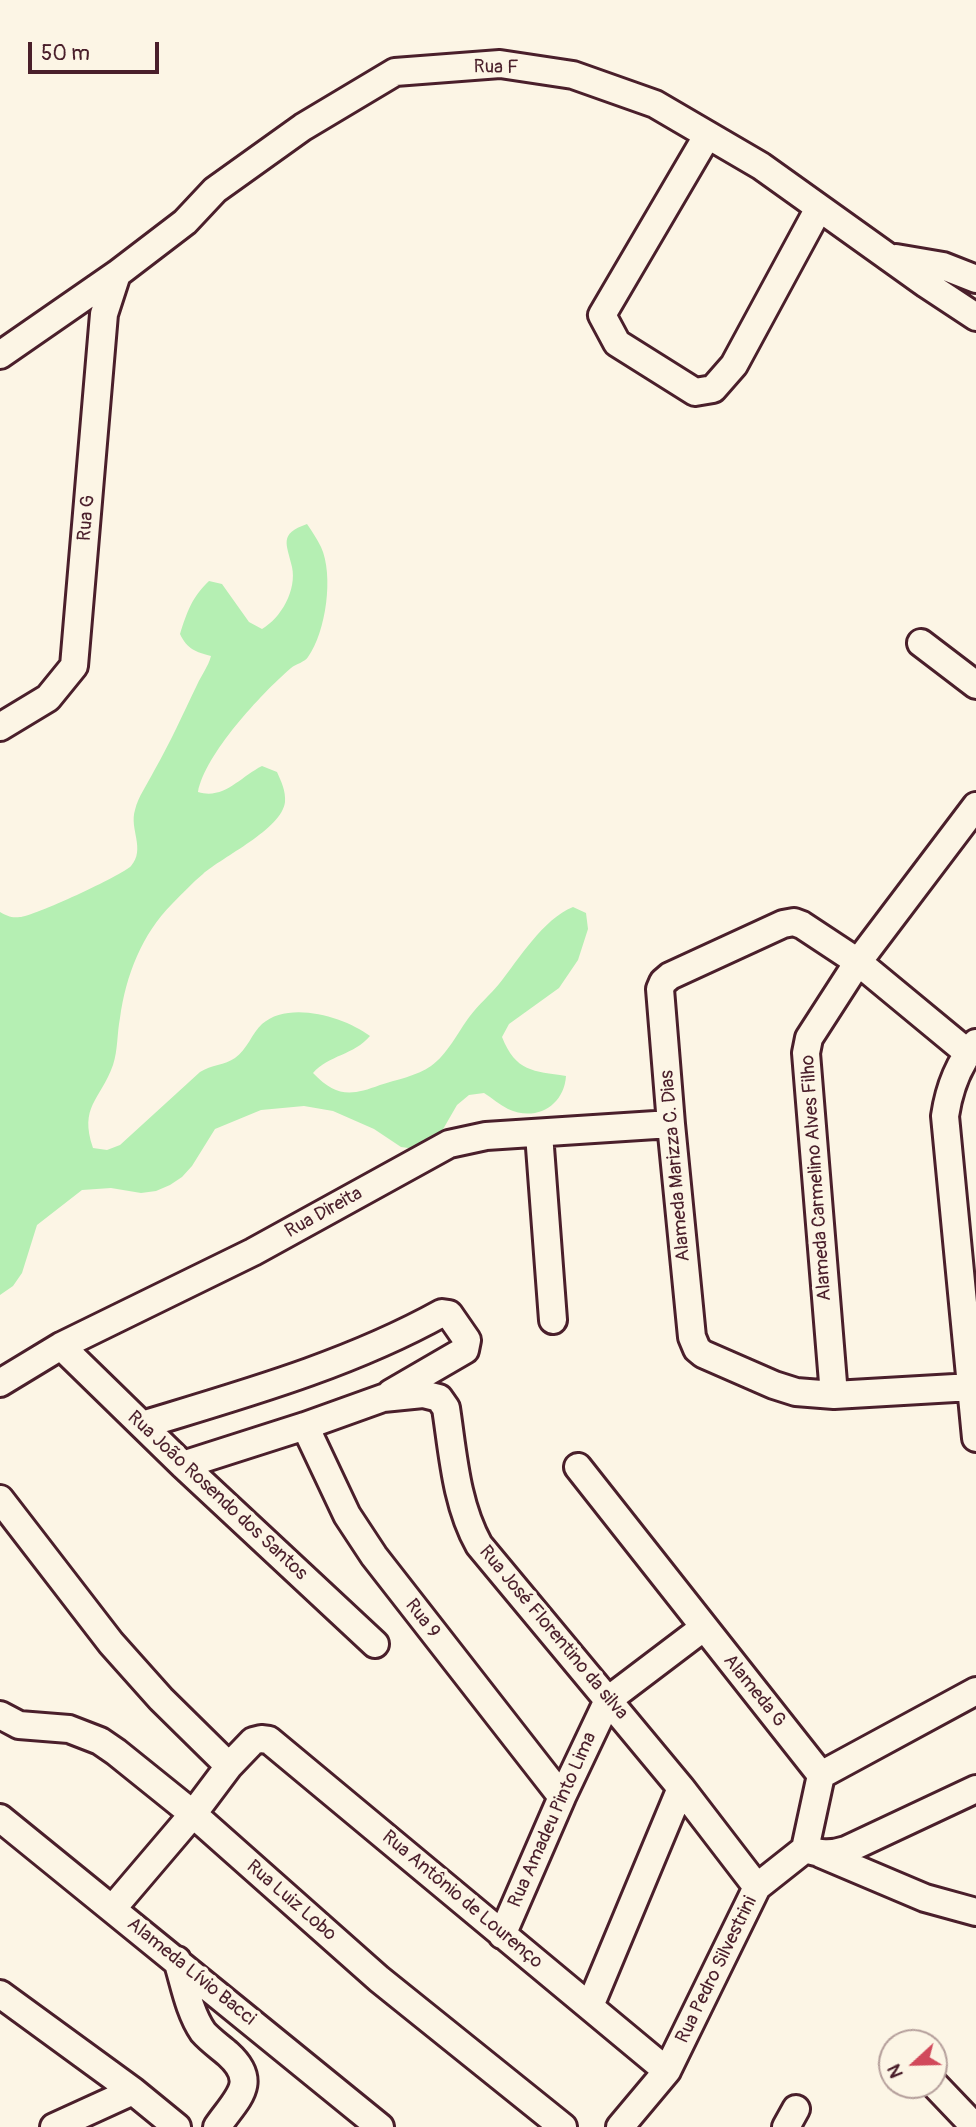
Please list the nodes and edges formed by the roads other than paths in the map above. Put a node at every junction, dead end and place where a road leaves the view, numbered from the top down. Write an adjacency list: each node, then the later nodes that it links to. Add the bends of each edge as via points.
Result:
1 (707, 136): 2 (street, Rua F, via 761,166); 2 (street, via 601,315 617,343 695,392 713,389 734,365); 4 (street, Rua F, via 655,104 573,75 500,64 395,72 303,127 215,190 185,222)
2 (819, 208): 3 (street, Rua F)
3 (890, 257): 5 (street); 6 (street)
4 (117, 274): 7 (street, Rua F); 10 (street, Rua G, via 104,314 74,666 48,698)
5 (976, 279)
6 (976, 317)
7 (0, 355)
8 (921, 643): 9 (street)
9 (976, 685)
10 (0, 727)
11 (976, 806): 12 (street, Alameda Carmelino Alves Filho)
12 (858, 962): 13 (street); 14 (street, Alameda Marizza C. Dias, via 794,922 663,982); 20 (street, Alameda Carmelino Alves Filho, via 809,1038 806,1053)
13 (972, 1048): 19 (street, via 948,1096 945,1115)
14 (671, 1124): 15 (street, Rua Direita); 20 (street, Alameda Marizza C. Dias, via 692,1337 697,1349 774,1385)
15 (539, 1134): 16 (street); 17 (street, Rua Direita, via 486,1136 449,1144 253,1252)
16 (553, 1320)
17 (61, 1346): 18 (street, Rua Direita); 22 (street, Rua João Rosendo dos Santos)
18 (0, 1383)
19 (972, 1387): 20 (street); 24 (street)
20 (834, 1395)
21 (383, 1398): 22 (street, via 465,1350 467,1340 449,1314 442,1313 359,1354); 23 (street, Rua José Florentino da silva); 31 (street, Rua José Florentino da silva, via 423,1394 442,1401 468,1526)
22 (142, 1426): 25 (street, Rua João Rosendo dos Santos)
23 (305, 1426): 25 (street, Rua José Florentino da silva); 37 (street, Rua 9, via 347,1515 374,1556)
24 (976, 1438)
25 (183, 1465): 29 (street, Rua João Rosendo dos Santos)
26 (578, 1467): 28 (street, Alameda G)
27 (0, 1499): 33 (street, via 111,1643)
28 (703, 1628): 31 (street, Rua Amadeu Pinto Lima); 34 (street, Alameda G)
29 (375, 1644)
30 (976, 1691): 34 (street)
31 (608, 1700): 35 (street, Rua José Florentino da silva); 37 (street, Rua Amadeu Pinto Lima)
32 (0, 1715): 38 (street, Rua Luiz Lobo, via 19,1726 69,1729 100,1741)
33 (229, 1766): 38 (street); 44 (street, Rua Antônio de Lourenço, via 253,1741 269,1740)
34 (821, 1776): 40 (street)
35 (681, 1788): 41 (street, Rua José Florentino da silva); 47 (street)
36 (976, 1789): 40 (street, via 846,1850)
37 (562, 1797): 44 (street, Rua Amadeu Pinto Lima)
38 (192, 1814): 42 (street); 55 (street, Rua Luiz Lobo, via 379,1979)
39 (0, 1818): 42 (street, Alameda Lívio Bacci)
40 (813, 1852): 41 (street, Rua Pedro Silvestrini); 43 (street, via 925,1898)
41 (757, 1887): 48 (street, Rua Pedro Silvestrini)
42 (113, 1908): 45 (street, Alameda Lívio Bacci)
43 (976, 1912)
44 (502, 1935): 47 (street, Rua Antônio de Lourenço)
45 (177, 1960): 53 (street, via 205,2034 244,2074 242,2090); 54 (street, Alameda Lívio Bacci)
46 (0, 1994): 49 (street)
47 (590, 2006): 48 (street, Rua Antônio de Lourenço)
48 (667, 2071): 56 (street, Rua Pedro Silvestrini)
49 (133, 2091): 51 (street); 52 (street)
50 (948, 2099): 57 (street)
51 (166, 2121)
52 (54, 2127)
53 (217, 2127)
54 (380, 2127)
55 (563, 2127)
56 (620, 2127)
57 (975, 2127)

